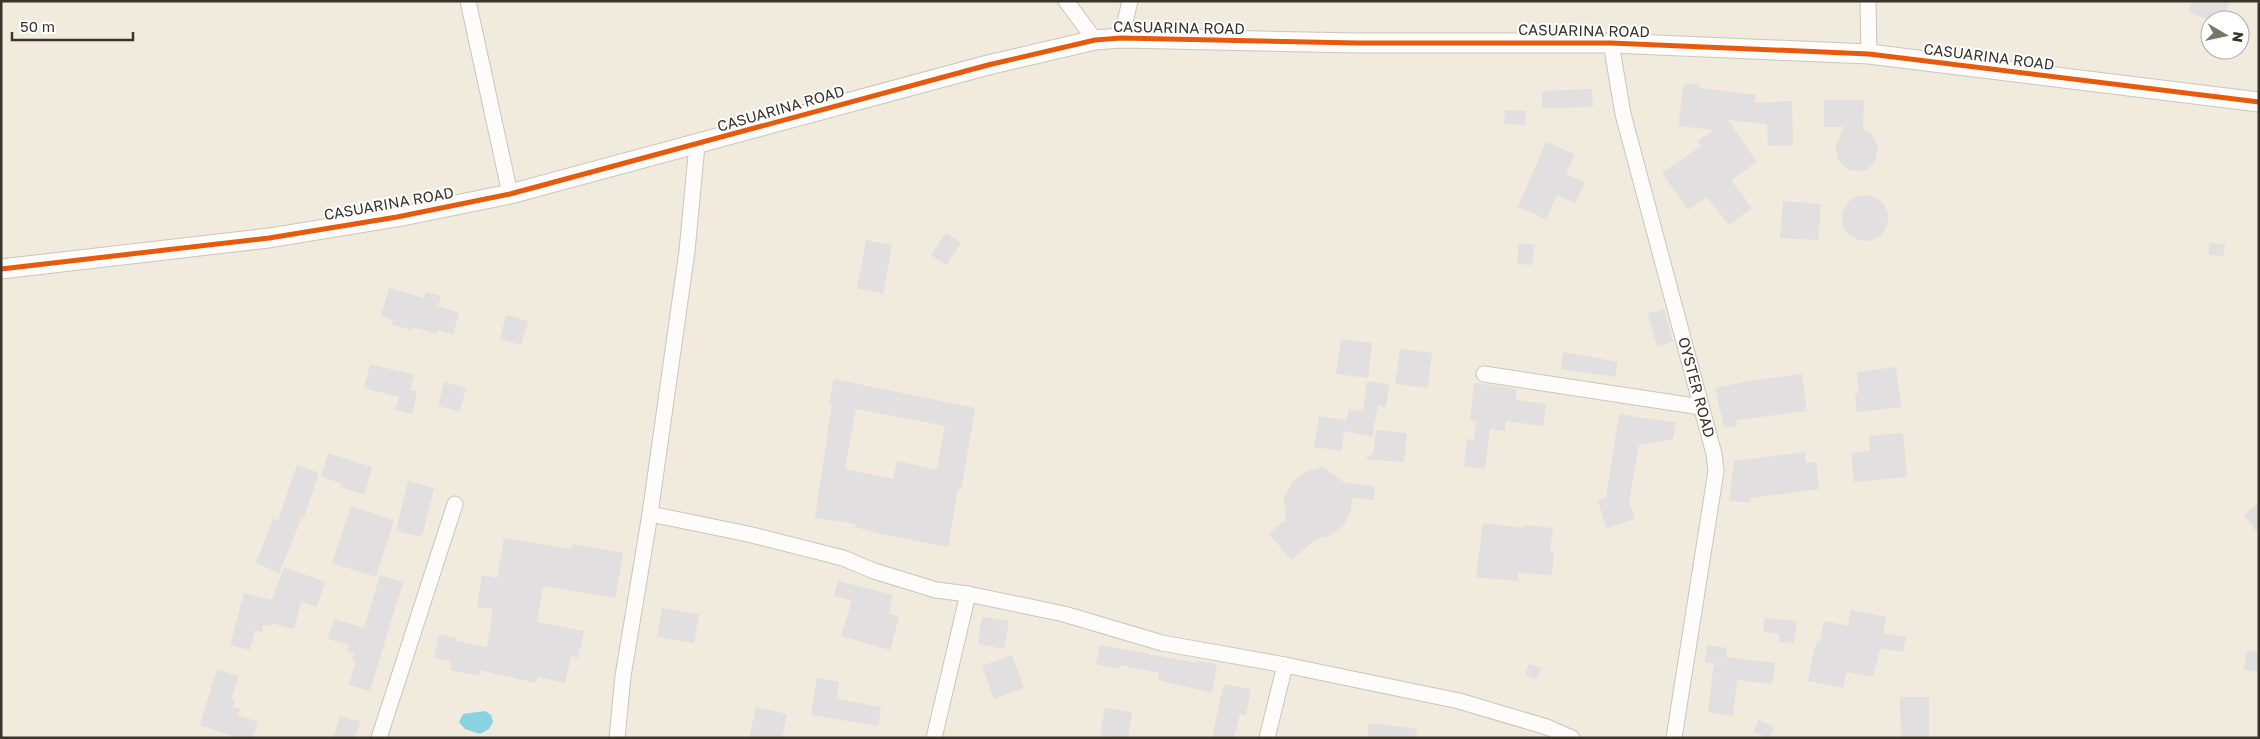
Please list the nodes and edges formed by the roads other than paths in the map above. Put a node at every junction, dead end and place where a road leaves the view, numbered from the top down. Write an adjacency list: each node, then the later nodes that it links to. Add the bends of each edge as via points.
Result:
1 (468, 1): 11 (street)
2 (1066, 1): 6 (street)
3 (1130, 1): 5 (street)
4 (1868, 1): 8 (street)
5 (1120, 38): 6 (street, CASUARINA ROAD); 7 (street, CASUARINA ROAD, via 1348,43)
6 (1095, 40): 10 (street, CASUARINA ROAD, via 988,65)
7 (1611, 42): 8 (street, CASUARINA ROAD); 14 (street, OYSTER ROAD, via 1623,114)
8 (1869, 54): 9 (street, CASUARINA ROAD)
9 (2259, 102)
10 (697, 145): 11 (street, CASUARINA ROAD); 16 (street, via 687,251)
11 (510, 194): 12 (street, CASUARINA ROAD, via 269,238)
12 (1, 269)
13 (1484, 374): 14 (street)
14 (1701, 407): 19 (street, OYSTER ROAD, via 1716,471)
15 (455, 504): 20 (street)
16 (650, 514): 17 (street, via 748,534 843,558 936,590); 21 (street, via 623,676)
17 (968, 594): 18 (street, via 1064,614 1162,643); 22 (street)
18 (1285, 664): 23 (street); 24 (street, via 1460,701 1547,727)
19 (1671, 735)
20 (384, 737)
21 (617, 738)
22 (934, 738)
23 (1268, 738)
24 (1572, 738)

